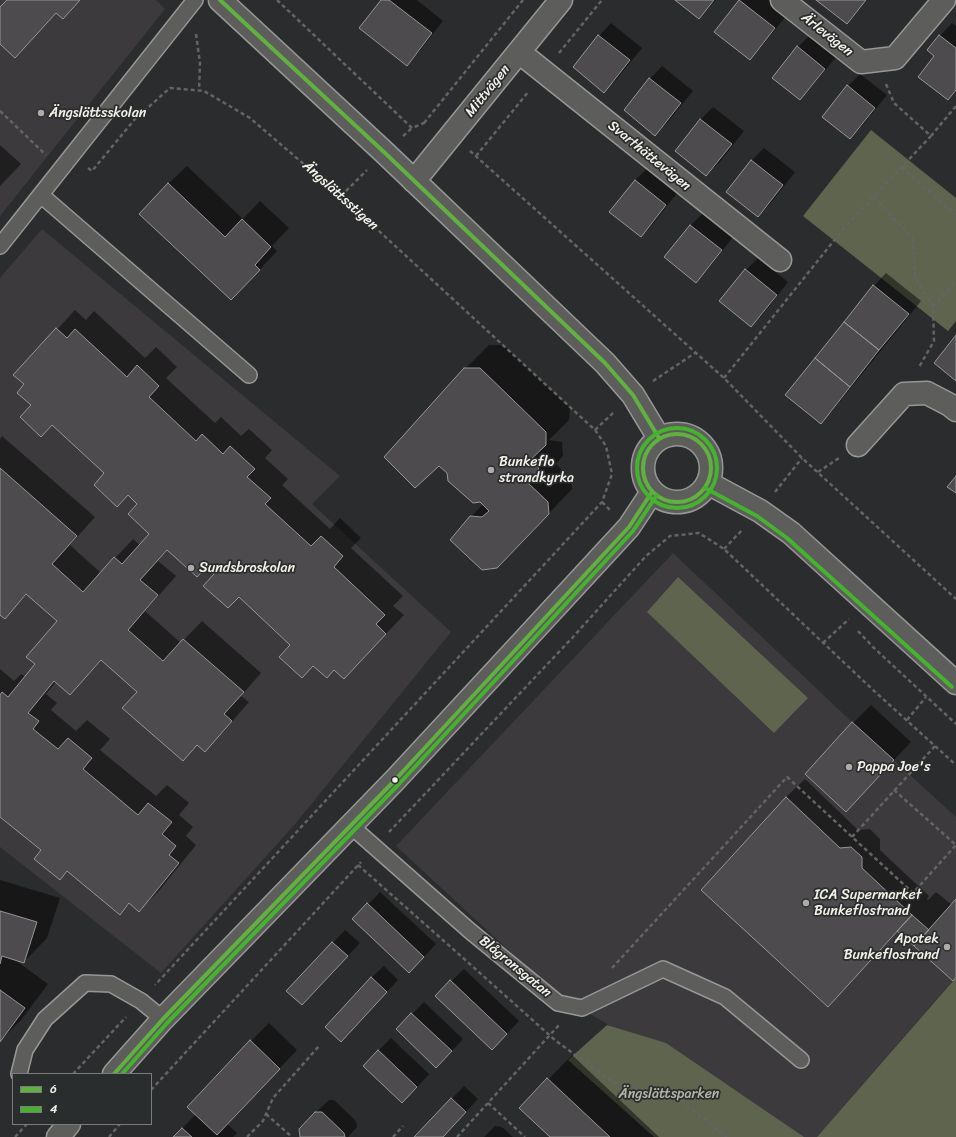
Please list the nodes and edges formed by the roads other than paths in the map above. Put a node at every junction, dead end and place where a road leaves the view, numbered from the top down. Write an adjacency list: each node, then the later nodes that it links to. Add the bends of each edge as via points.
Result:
1 (220, 0): 7 (street)
2 (561, 0): 6 (street, Mittvägen)
3 (782, 0): 4 (street, Ärlevägen, via 861,62 895,58)
4 (944, 0)
5 (190, 6): 8 (lane)
6 (519, 52): 7 (street, Mittvägen); 10 (street, Svarthättevägen)
7 (414, 181): 13 (street, via 605,363 632,395)
8 (41, 195): 9 (lane); 11 (lane)
9 (0, 246)
10 (780, 260)
11 (249, 375)
12 (956, 410): 14 (street, via 927,393 904,394)
13 (659, 438): 15 (street, via 680,434 700,443 708,455 711,469); 16 (street, via 648,449 642,464 644,479)
14 (858, 445)
15 (708, 483): 16 (street, via 700,494 676,503 663,500); 17 (street, via 760,511 791,533)
16 (652, 492): 18 (street, via 629,527)
17 (956, 683)
18 (351, 826): 19 (street); 20 (lane, Blågransgatan, via 470,931 558,1003 582,1008 663,969 725,997)
19 (163, 1019): 21 (lane, via 141,1001 111,984 84,983 46,1019 25,1050); 22 (street)
20 (801, 1060)
21 (19, 1073)
22 (115, 1073)

